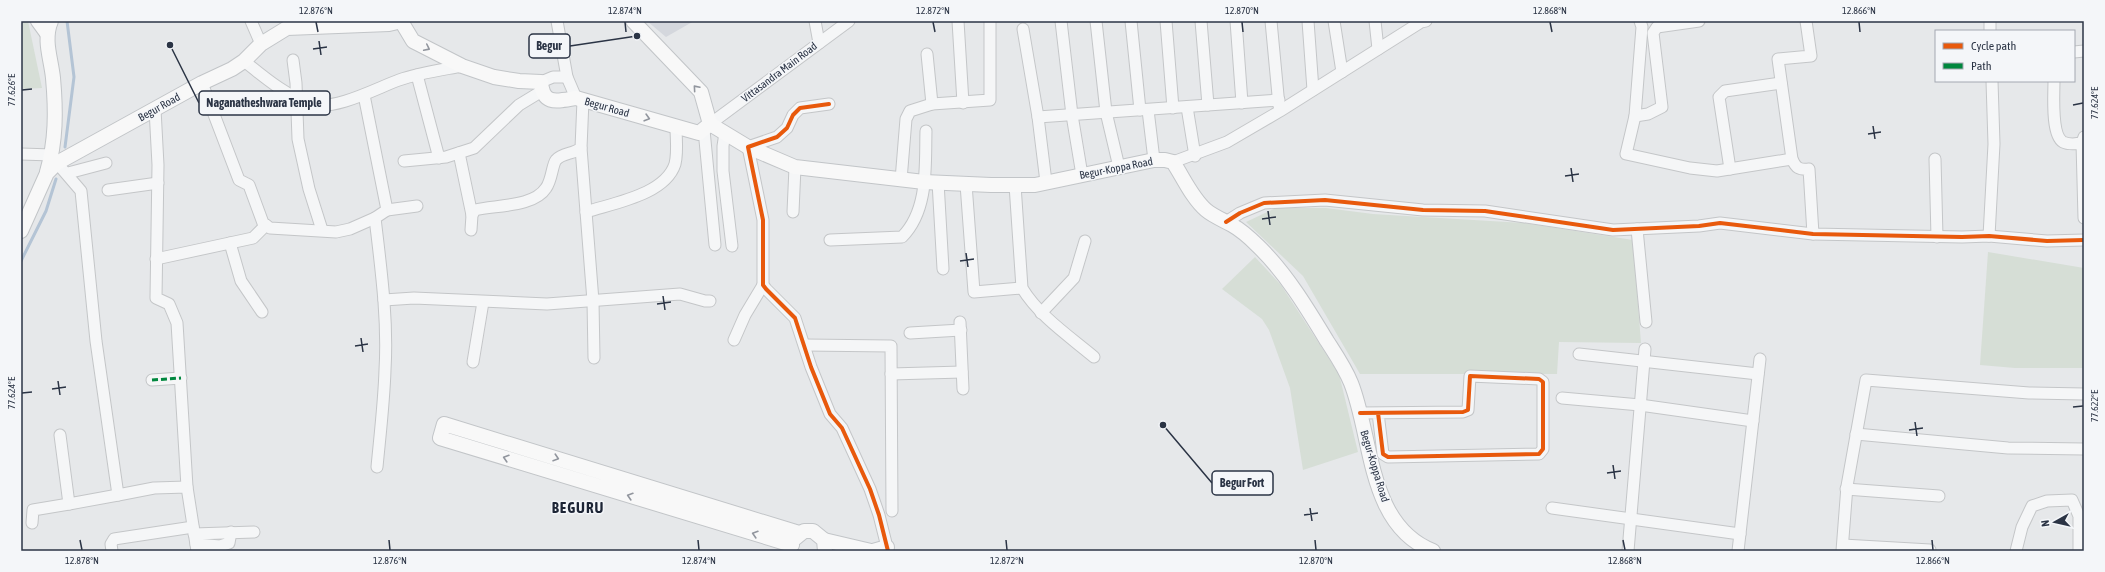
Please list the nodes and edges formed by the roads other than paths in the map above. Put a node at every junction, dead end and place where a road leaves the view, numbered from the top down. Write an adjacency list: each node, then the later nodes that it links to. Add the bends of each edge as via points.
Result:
1 (250, 21): 28 (street)
2 (401, 21): 23 (main road, Begur Road, via 389,24); 33 (main road, Begur Road, one-way to 33, via 413,41)
3 (557, 21): 36 (street)
4 (633, 21): 61 (main road, one-way to 4, via 701,92)
5 (815, 21): 27 (street)
6 (849, 21): 27 (street, Vittasandra Main Road)
7 (958, 21): 46 (street)
8 (990, 21): 46 (street, via 991,97 988,101)
9 (1061, 21): 57 (street)
10 (1096, 21): 56 (street)
11 (1131, 21): 55 (street)
12 (1166, 21): 53 (street)
13 (1201, 21): 50 (street)
14 (1236, 21): 47 (street)
15 (1271, 21): 51 (street)
16 (1308, 21): 42 (street)
17 (1334, 21): 34 (street)
18 (1376, 21): 29 (street)
19 (1423, 21): 29 (street)
20 (1640, 21): 58 (street, via 1642,27)
21 (1699, 21): 58 (street, via 1657,27 1653,33 1662,107 1648,114)
22 (1806, 21): 37 (street, via 1811,56 1778,59)
23 (336, 24): 25 (main road, Begur Road)
24 (45, 25): 71 (main road, via 55,100)
25 (287, 25): 28 (main road, Begur Road)
26 (1023, 29): 59 (street)
27 (818, 43): 61 (street, Vittasandra Main Road)
28 (261, 44): 32 (main road, Begur Road)
29 (1378, 49): 34 (street)
30 (927, 54): 49 (street)
31 (293, 60): 44 (street)
32 (244, 61): 40 (main road, Begur Road); 44 (street, via 273,84)
33 (462, 66): 35 (street); 41 (main road, Begur Road, via 494,77)
34 (1342, 72): 42 (street)
35 (417, 75): 43 (street); 70 (street)
36 (567, 77): 41 (street, via 553,77); 45 (street)
37 (1781, 82): 73 (street); 80 (street, via 1725,91 1719,97)
38 (1992, 82): 105 (street, via 1994,144)
39 (2054, 82): 64 (street, via 2057,136 2067,144)
40 (202, 83): 54 (main road, Begur Road); 100 (street, via 239,180 249,185)
41 (541, 86): 45 (main road, Begur Road, via 548,99); 67 (street, via 474,148)
42 (1313, 90): 51 (street)
43 (364, 95): 44 (street, via 324,106); 92 (street)
44 (297, 97): 101 (street, via 298,139 309,189)
45 (579, 99): 60 (main road, Begur Road, one-way to 60); 66 (street)
46 (963, 102): 49 (street)
47 (1242, 103): 50 (street); 51 (street)
48 (829, 104): 65 (street, via 800,108 793,115 787,128 777,137)
49 (932, 104): 83 (street, via 914,109 908,115)
50 (1208, 105): 52 (street)
51 (1279, 106): 69 (street, via 1227,142)
52 (1187, 107): 53 (street); 69 (street)
53 (1173, 108): 55 (street)
54 (155, 110): 71 (main road, Begur Road); 87 (street)
55 (1144, 110): 56 (street); 72 (street)
56 (1106, 112): 57 (street); 79 (street)
57 (1072, 115): 59 (street); 82 (street)
58 (1635, 116): 80 (street, via 1626,154 1705,170)
59 (1038, 117): 86 (street)
60 (676, 127): 61 (main road, Begur Road, via 699,133); 93 (street, via 675,163 666,179 642,194)
61 (707, 127): 63 (main road, Begur-Koppa Road); 111 (street)
62 (926, 131): 84 (street)
63 (725, 133): 65 (main road, Begur-Koppa Road); 112 (street, via 723,171)
64 (2083, 140): 97 (street)
65 (748, 147): 78 (main road, Begur-Koppa Road); 115 (street, via 763,220)
66 (581, 148): 93 (street); 95 (street, via 555,161 551,181 543,194 532,201 482,208 475,210)
67 (459, 153): 70 (street); 95 (street)
68 (21, 154): 71 (street)
69 (1195, 156): 76 (street)
70 (439, 158): 75 (street)
71 (55, 159): 81 (street); 99 (main road, Begur Road)
72 (1154, 160): 76 (main road, Begur-Koppa Road); 79 (main road, Begur-Koppa Road)
73 (1792, 160): 80 (street); 104 (street, via 1801,170 1809,169)
74 (1935, 160): 106 (street)
75 (404, 161)
76 (1173, 162): 98 (main road, Begur-Koppa Road, via 1202,206)
77 (106, 163): 81 (street)
78 (795, 167): 83 (main road, Begur-Koppa Road); 94 (street)
79 (1119, 167): 82 (main road, Begur-Koppa Road)
80 (1730, 169)
81 (68, 173): 152 (street, via 81,191 96,340)
82 (1082, 175): 86 (main road, Begur-Koppa Road)
83 (901, 180): 84 (main road, Begur-Koppa Road)
84 (924, 182): 85 (main road, Begur-Koppa Road); 107 (street, via 923,196 913,222 902,237)
85 (938, 182): 88 (main road, Begur-Koppa Road); 114 (street)
86 (1046, 182): 89 (main road, Begur-Koppa Road)
87 (158, 183): 90 (street); 113 (street)
88 (966, 184): 89 (main road, Begur-Koppa Road); 116 (street, via 974,292)
89 (1015, 185): 116 (street)
90 (108, 190)
91 (417, 206): 92 (street)
92 (387, 210): 96 (street)
93 (586, 212): 118 (street)
94 (793, 212)
95 (472, 215): 102 (street)
96 (375, 218): 101 (street, via 343,232); 117 (street)
97 (2084, 218)
98 (1226, 222): 103 (street, via 1264,203 1325,200 1423,210 1485,211 1613,230); 144 (main road, Begur-Koppa Road, via 1258,245 1298,294 1344,368)
99 (23, 225)
100 (266, 225): 101 (street, via 270,228); 110 (street, via 253,238)
101 (322, 230)
102 (470, 230)
103 (1638, 231): 104 (street, via 1720,223); 123 (street)
104 (1813, 234): 106 (street)
105 (1989, 236): 106 (street); 109 (street, via 2047,241)
106 (1936, 237)
107 (830, 240)
108 (1085, 240): 122 (street, via 1074,278)
109 (2084, 240)
110 (230, 243): 113 (street); 121 (street, via 241,281)
111 (715, 245)
112 (732, 246)
113 (156, 259): 137 (street, via 156,298 169,304 177,323)
114 (943, 268)
115 (763, 285): 125 (street); 126 (street, via 795,318)
116 (1022, 288): 122 (street)
117 (384, 300): 120 (street, via 414,298); 149 (street, via 385,369)
118 (593, 301): 119 (street, via 680,294 705,302); 120 (street, via 547,304); 130 (street)
119 (710, 301)
120 (483, 302): 132 (street)
121 (262, 312)
122 (1041, 313): 129 (street)
123 (1646, 322)
124 (910, 333): 134 (street, via 960,326)
125 (734, 340)
126 (805, 345): 135 (street, via 891,346); 166 (street, via 830,414 845,434 870,489)
127 (1645, 349): 133 (street)
128 (1578, 354): 133 (street)
129 (1094, 357)
130 (594, 358)
131 (1760, 358): 136 (street)
132 (473, 362)
133 (1644, 362): 136 (street); 142 (street)
134 (962, 372): 135 (street); 139 (street)
135 (891, 374): 156 (street)
136 (1758, 374): 145 (street)
137 (181, 378): 138 (street); 150 (street)
138 (152, 380)
139 (963, 389)
140 (2084, 394): 146 (street, via 2029,393 1866,380)
141 (1562, 398): 142 (street)
142 (1640, 405): 145 (street); 157 (street)
143 (1378, 413): 143 (street, via 1468,410 1470,376 1539,379 1543,382 1543,449 1539,454 1388,457 1383,454); 144 (street)
144 (1360, 414): 170 (main road, Begur-Koppa Road, via 1372,466 1390,513 1405,533)
145 (1753, 421): 161 (street)
146 (1856, 434): 148 (street, via 2008,448); 151 (street)
147 (60, 435): 154 (street)
148 (2084, 449)
149 (377, 467)
150 (186, 487): 152 (street, via 154,488); 162 (street)
151 (1846, 489): 153 (street); 165 (street)
152 (118, 496): 154 (street)
153 (1939, 496)
154 (69, 504): 158 (street, via 33,510)
155 (1552, 508): 157 (street)
156 (892, 511)
157 (1632, 520): 161 (street); 171 (street)
158 (32, 523)
159 (254, 532): 162 (street, via 231,532 229,543 220,546)
160 (799, 533): 163 (main road, via 814,531); 164 (main road); 164 (main road, one-way to 160, via 440,438 444,424)
161 (1740, 534): 172 (street)
162 (195, 539): 168 (street, via 114,539 111,544)
163 (824, 546): 169 (main road)
164 (792, 548)
165 (1842, 548): 167 (street)
166 (888, 549): 169 (main road)
167 (1930, 550)
168 (112, 551)
169 (872, 551)
170 (1433, 551)
171 (1628, 551)
172 (1738, 551)
173 (2016, 551): 174 (street, via 2022,527 2032,506 2047,501 2072,500 2079,516)
174 (2080, 551)

